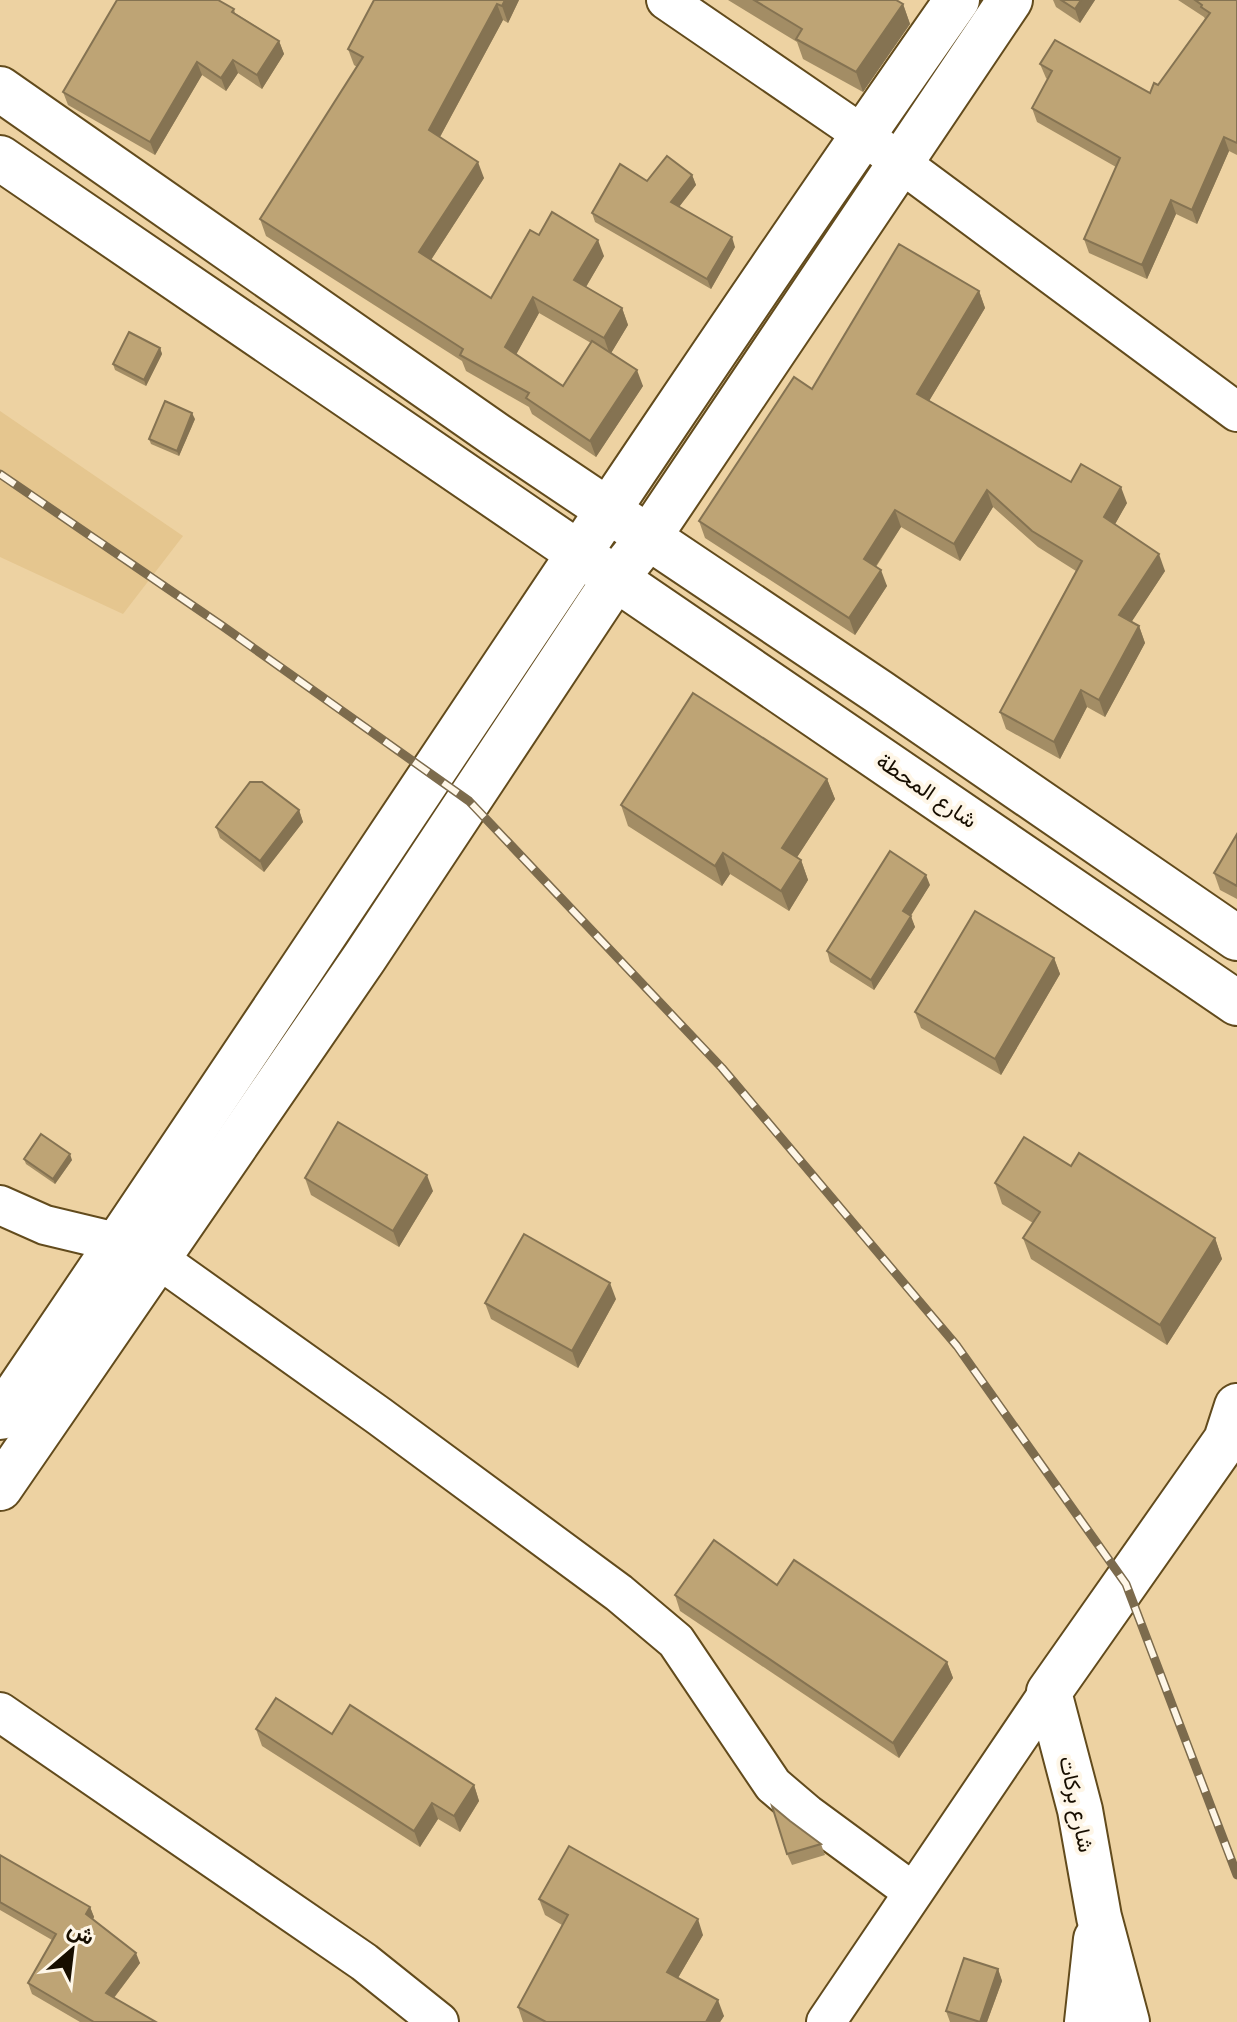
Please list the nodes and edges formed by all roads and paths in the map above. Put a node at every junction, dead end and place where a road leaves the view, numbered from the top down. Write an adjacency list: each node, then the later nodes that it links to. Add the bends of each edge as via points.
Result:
1 (666, 0): 5 (street)
2 (957, 0): 5 (main road)
3 (1010, 0): 7 (main road)
4 (0, 89): 9 (main road)
5 (863, 135): 7 (street); 9 (main road)
6 (0, 158): 11 (main road, شارع المحطة)
7 (902, 163): 8 (street); 10 (main road)
8 (1237, 412)
9 (607, 510): 10 (main road); 11 (main road)
10 (648, 538): 12 (main road); 13 (main road)
11 (578, 554): 12 (main road, شارع المحطة); 16 (main road)
12 (616, 578): 14 (main road, شارع المحطة); 17 (main road)
13 (1237, 938)
14 (1237, 1003)
15 (0, 1205): 16 (street, via 45,1225)
16 (116, 1242): 18 (main road)
17 (157, 1258): 20 (main road); 23 (street, via 619,1593 676,1641 773,1785)
18 (0, 1417)
19 (1233, 1426): 21 (main road)
20 (0, 1488)
21 (1049, 1692): 23 (street); 24 (main road, شارع بركات, via 1080,1810)
22 (0, 1712): 25 (street, via 364,1962)
23 (913, 1892): 26 (street)
24 (1099, 1917): 27 (main road, شارع بركات); 28 (main road, شارع بركات)
25 (439, 2022)
26 (826, 2022)
27 (1087, 2022)
28 (1127, 2022)

